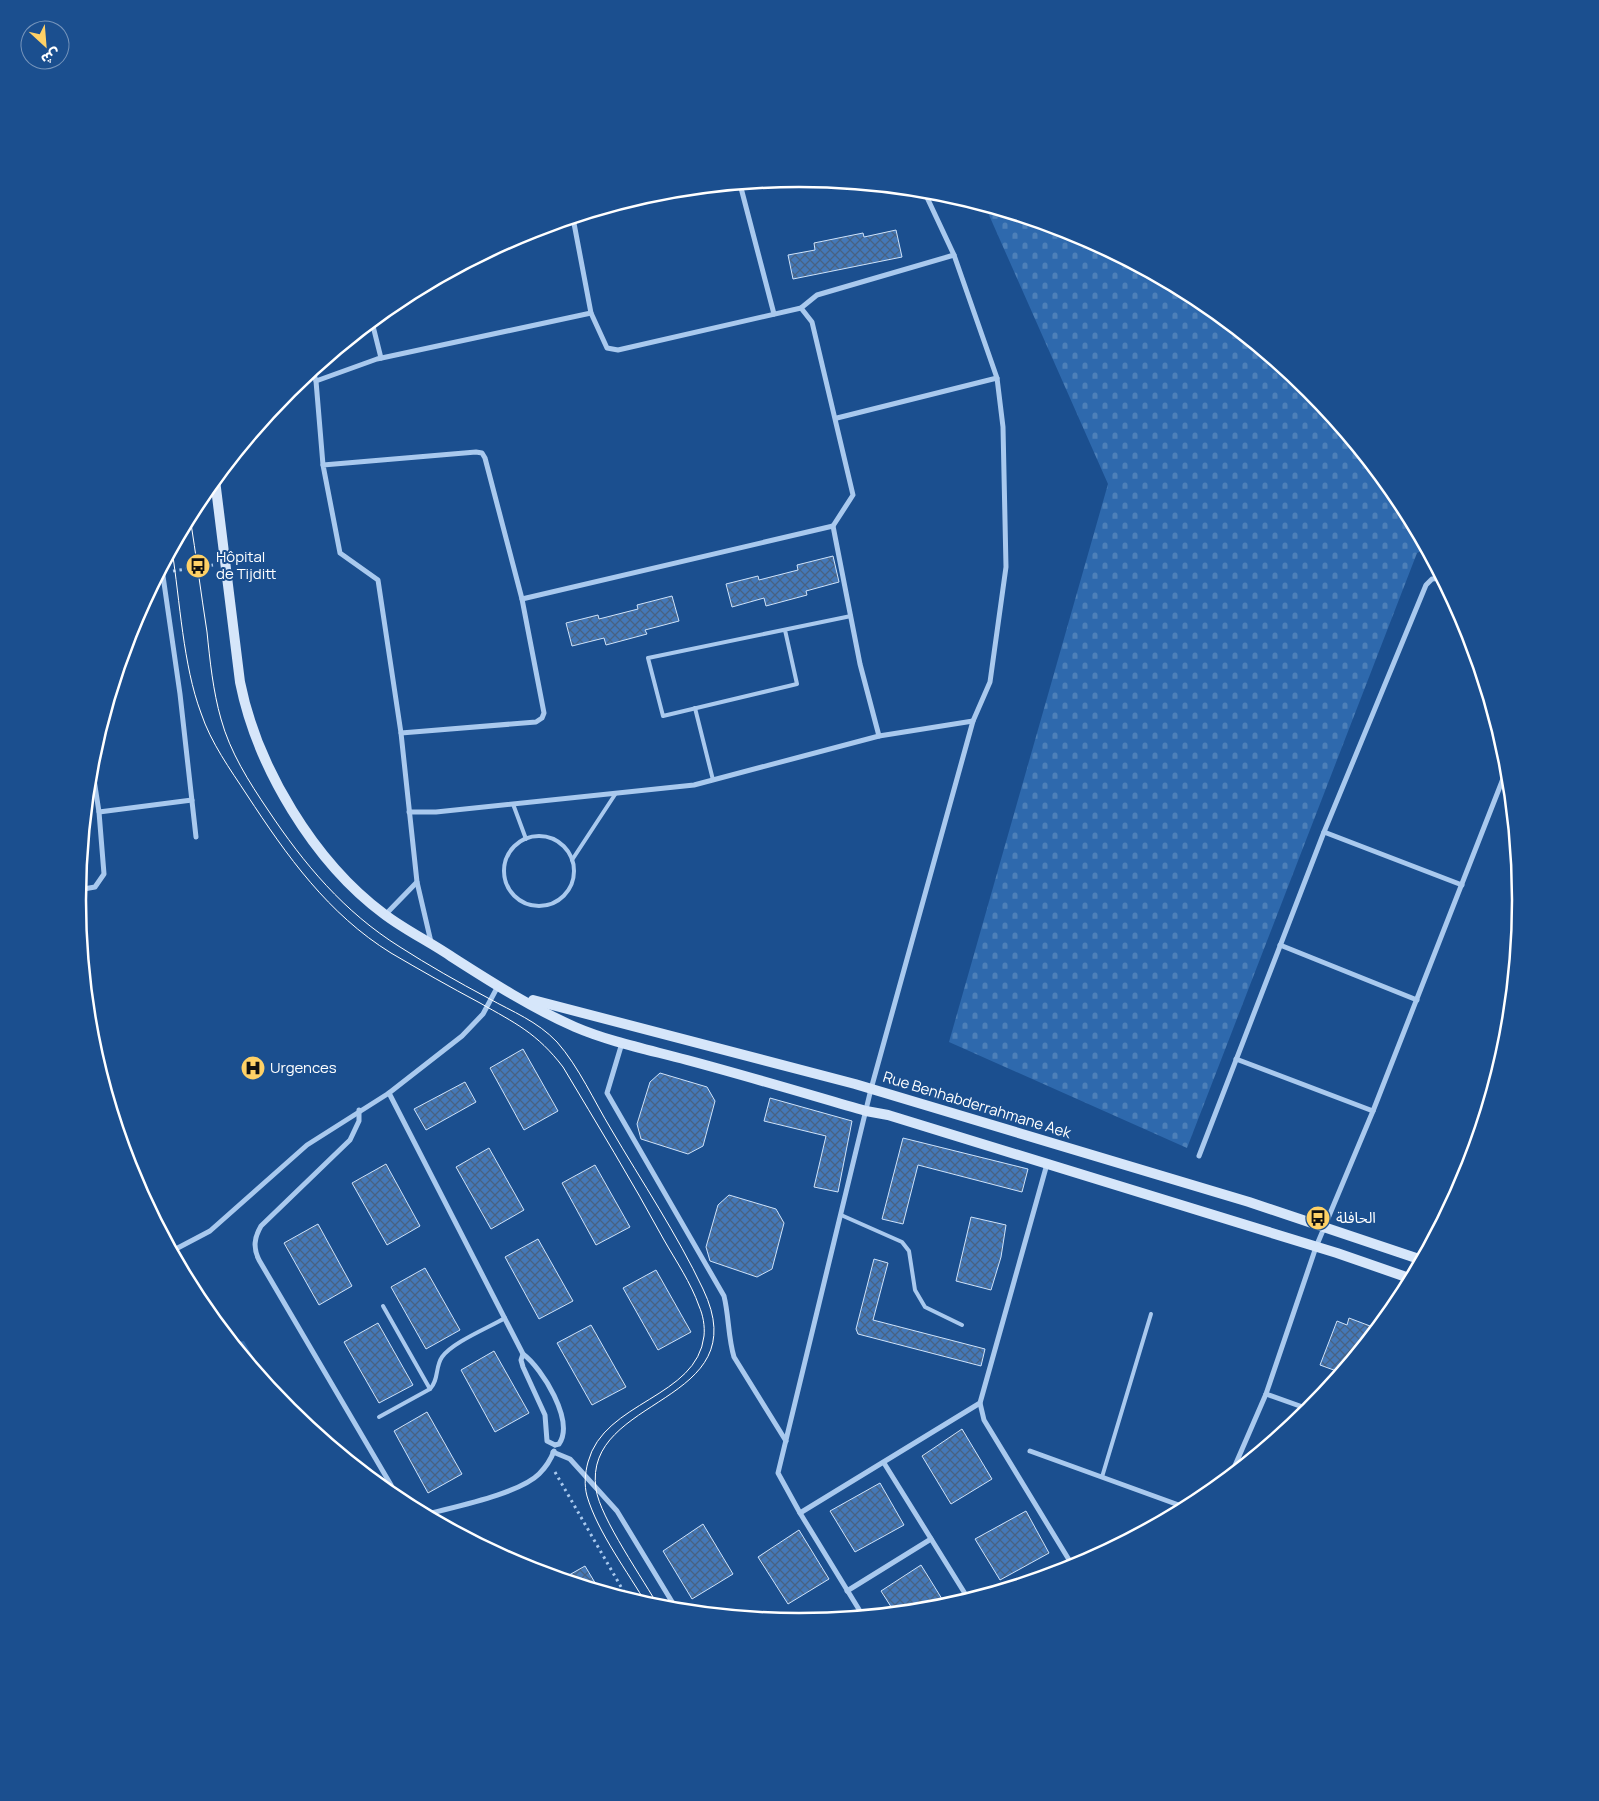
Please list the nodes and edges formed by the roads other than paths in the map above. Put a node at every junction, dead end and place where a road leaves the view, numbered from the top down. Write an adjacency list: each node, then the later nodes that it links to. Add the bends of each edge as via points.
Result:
1 (742, 190): 7 (street)
2 (928, 199): 4 (street)
3 (574, 224): 6 (street)
4 (954, 255): 5 (street, via 817,295); 11 (street)
5 (801, 308): 7 (street); 13 (street, via 812,322)
6 (591, 313): 7 (street, via 607,348 618,350); 9 (street)
7 (774, 314)
8 (374, 329): 9 (street)
9 (381, 358): 12 (street)
10 (315, 377): 12 (street)
11 (997, 378): 13 (street); 23 (street, via 1003,427 1006,567 990,682)
12 (316, 381): 14 (street)
13 (837, 418): 16 (street, via 853,494)
14 (323, 465): 19 (street, via 482,453); 24 (street, via 340,553 378,580)
15 (216, 490): 41 (main road, Rue Benhabderrahmane Aek, via 244,703 271,776 284,799 337,870)
16 (833, 526): 19 (street); 20 (street)
17 (163, 579): 30 (street)
18 (1436, 579): 34 (street, via 1426,585)
19 (522, 599): 24 (street, via 544,713 542,718 536,722)
20 (851, 616): 21 (lane); 25 (street)
21 (786, 630): 22 (lane, via 796,684); 22 (lane, via 648,658 664,716)
22 (695, 708): 26 (lane)
23 (973, 721): 25 (street); 49 (street)
24 (401, 733): 33 (street)
25 (879, 736): 26 (street)
26 (713, 780): 29 (street)
27 (1502, 781): 39 (street)
28 (95, 788): 32 (street)
29 (616, 793): 31 (street); 37 (lane)
30 (192, 800): 32 (street); 35 (street)
31 (513, 804): 33 (street); 36 (lane)
32 (99, 812): 40 (street, via 104,874 95,886)
33 (409, 812): 38 (street)
34 (1324, 832): 39 (street); 43 (street)
35 (196, 837)
36 (526, 838): 37 (lane, via 537,836 554,840 567,850); 37 (lane, via 509,853 504,874 509,890 522,902 533,906 557,902 572,883)
37 (572, 860)
38 (417, 882): 41 (street); 42 (street)
39 (1462, 885): 46 (street)
40 (87, 888)
41 (384, 915): 42 (main road, Rue Benhabderrahmane Aek)
42 (431, 942): 44 (main road, Rue Benhabderrahmane Aek)
43 (1280, 945): 46 (street); 48 (street)
44 (498, 986): 45 (main road, Rue Benhabderrahmane Aek); 50 (street, via 483,1014 462,1036)
45 (518, 996): 47 (main road, Rue Benhabderrahmane Aek, via 575,1027); 49 (main road, Rue Benhabderrahmane Aek)
46 (1417, 1000): 53 (street)
47 (622, 1042): 52 (main road, Rue Benhabderrahmane Aek); 72 (street, via 608,1093 724,1296 734,1357)
48 (1236, 1059): 53 (street); 54 (street)
49 (871, 1089): 52 (street); 57 (main road, Rue Benhabderrahmane Aek)
50 (389, 1093): 51 (street); 64 (street)
51 (359, 1110): 59 (street, via 306,1145 210,1231); 79 (street, via 356,1131 350,1140 261,1226 254,1246)
52 (866, 1111): 55 (main road, Rue Benhabderrahmane Aek); 56 (street)
53 (1373, 1112): 57 (street)
54 (1199, 1156)
55 (1047, 1163): 58 (main road, Rue Benhabderrahmane Aek); 69 (street)
56 (841, 1215): 65 (lane, via 902,1242 909,1251 915,1290 925,1307); 72 (street)
57 (1324, 1227): 58 (street); 60 (main road, Rue Benhabderrahmane Aek)
58 (1316, 1247): 61 (main road, Rue Benhabderrahmane Aek); 68 (street)
59 (177, 1248)
60 (1416, 1258)
61 (1405, 1277)
62 (383, 1306): 67 (lane)
63 (1150, 1314): 78 (lane)
64 (504, 1318): 66 (street); 67 (lane, via 448,1351 439,1363)
65 (962, 1326)
66 (523, 1354): 73 (street, via 522,1367 545,1415 547,1441); 73 (street, via 542,1372 561,1413 563,1438 560,1444)
67 (430, 1389): 71 (lane)
68 (1266, 1394): 70 (street); 77 (street)
69 (980, 1403): 76 (street); 84 (street, via 984,1420)
70 (1302, 1407)
71 (379, 1417)
72 (786, 1441): 82 (street, via 778,1473)
73 (555, 1445): 75 (street)
74 (1030, 1451): 78 (street)
75 (553, 1452): 81 (street, via 538,1475 509,1490); 87 (street, via 570,1459 617,1511)
76 (884, 1464): 82 (street); 83 (street)
77 (1235, 1465)
78 (1102, 1477): 80 (street)
79 (391, 1485)
80 (1178, 1505)
81 (433, 1512)
82 (800, 1513): 85 (street)
83 (931, 1539): 85 (street); 86 (street)
84 (1069, 1560)
85 (847, 1591): 88 (street)
86 (965, 1594)
87 (672, 1602)
88 (860, 1611)

